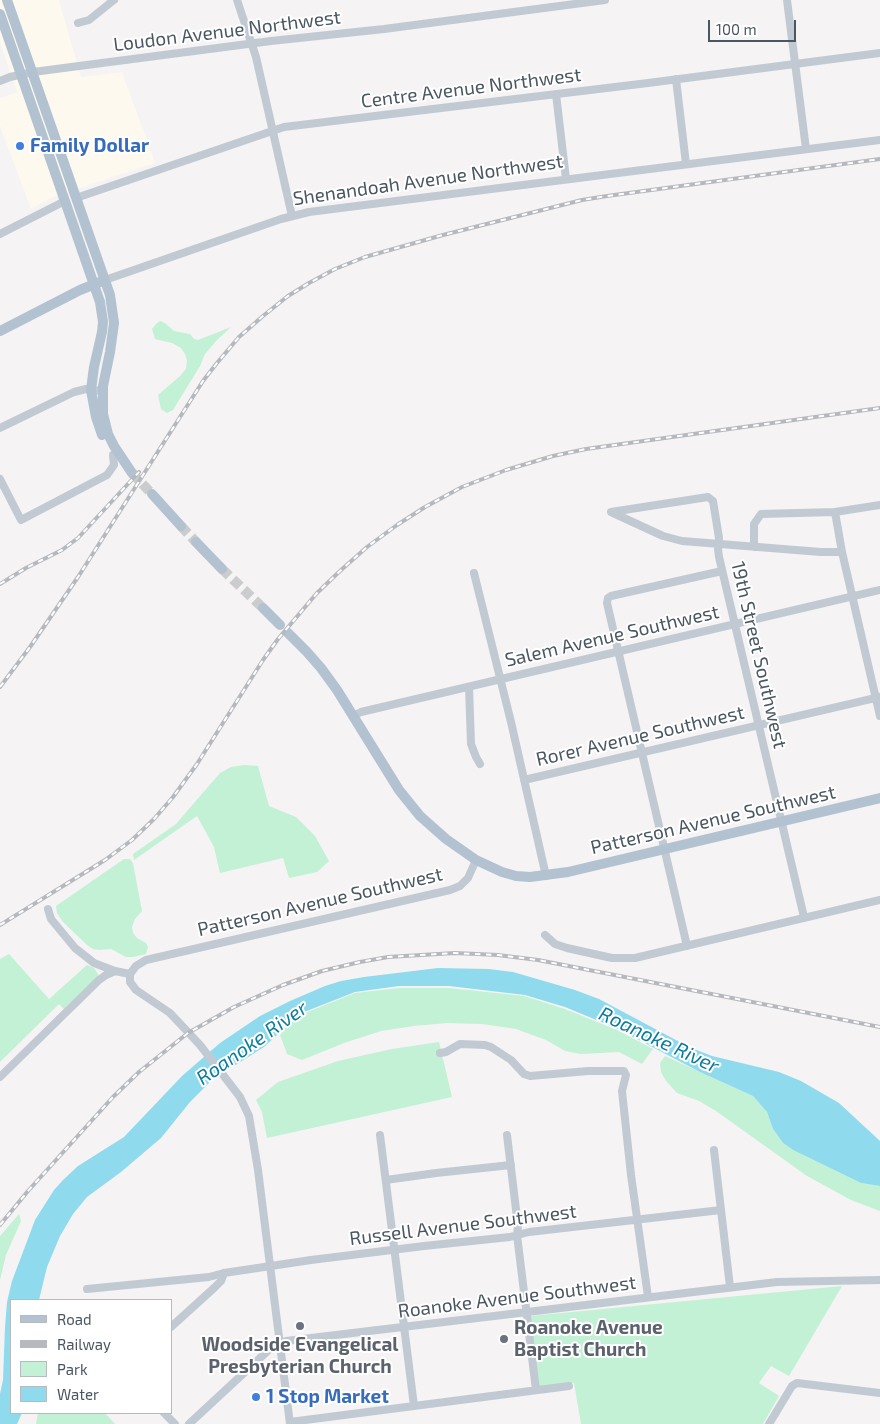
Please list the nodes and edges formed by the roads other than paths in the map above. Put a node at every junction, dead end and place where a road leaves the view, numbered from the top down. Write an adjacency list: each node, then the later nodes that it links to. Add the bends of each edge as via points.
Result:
1 (7, 0): 12 (main road)
2 (114, 0): 8 (street, via 89,20)
3 (237, 0): 9 (street)
4 (605, 0): 6 (street, Loudon Avenue Northwest)
5 (787, 0): 11 (street)
6 (545, 4): 9 (street, Loudon Avenue Northwest, via 384,29)
7 (0, 14): 13 (main road)
8 (78, 23)
9 (252, 44): 12 (street, Loudon Avenue Northwest); 17 (street)
10 (880, 53): 11 (street, Centre Avenue Northwest)
11 (795, 64): 14 (street, Centre Avenue Northwest); 19 (street)
12 (33, 72): 13 (street, Loudon Avenue Northwest); 22 (main road)
13 (22, 74): 15 (street, Loudon Avenue Northwest); 23 (main road)
14 (676, 79): 16 (street, Centre Avenue Northwest); 20 (street)
15 (0, 81)
16 (556, 94): 17 (street, Centre Avenue Northwest); 21 (street)
17 (272, 130): 22 (street, Centre Avenue Northwest); 24 (street)
18 (880, 140): 19 (street, Shenandoah Avenue Northwest)
19 (806, 149): 20 (street, Shenandoah Avenue Northwest)
20 (686, 164): 21 (street, Shenandoah Avenue Northwest)
21 (566, 179): 24 (street, Shenandoah Avenue Northwest, via 331,208)
22 (76, 198): 26 (main road)
23 (65, 201): 25 (street); 27 (main road)
24 (292, 216): 26 (street, Shenandoah Avenue Northwest)
25 (0, 234)
26 (105, 280): 27 (main road, Shenandoah Avenue Northwest); 30 (main road, via 114,323)
27 (94, 284): 28 (main road, Shenandoah Avenue Northwest); 29 (main road, via 103,322)
28 (0, 331)
29 (91, 390): 30 (street); 31 (street, via 66,395); 32 (main road, via 100,429)
30 (102, 391): 32 (main road, via 108,434 132,473)
31 (0, 428)
32 (114, 455): 33 (street, via 114,465 107,475 21,520)
33 (0, 479)
34 (152, 494): 37 (main road)
35 (880, 505): 36 (street)
36 (835, 512): 40 (street, via 761,514 754,524); 41 (street)
37 (181, 526)
38 (196, 542): 42 (main road)
39 (718, 544): 39 (street, 19th Street Southwest, via 713,500 708,497 611,512 673,540); 40 (street); 43 (street, 19th Street Southwest)
40 (754, 547): 41 (street)
41 (842, 552): 46 (street)
42 (222, 568)
43 (722, 571): 48 (street, 19th Street Southwest); 51 (street, via 608,598)
44 (474, 573): 52 (street)
45 (880, 590): 46 (street, Salem Avenue Southwest)
46 (852, 596): 48 (street, Salem Avenue Southwest); 54 (street)
47 (263, 608): 49 (main road)
48 (734, 624): 51 (street, Salem Avenue Southwest); 57 (street, 19th Street Southwest)
49 (280, 625)
50 (288, 633): 55 (main road, via 321,668)
51 (618, 652): 52 (street, Salem Avenue Southwest); 58 (street)
52 (500, 679): 53 (street, Salem Avenue Southwest); 60 (street)
53 (469, 687): 55 (street, Salem Avenue Southwest); 59 (street, via 471,744)
54 (878, 697): 56 (street); 57 (street, Rorer Avenue Southwest)
55 (353, 716): 64 (main road, via 410,805 446,839)
56 (880, 716)
57 (758, 725): 58 (street, Rorer Avenue Southwest); 62 (street, 19th Street Southwest)
58 (641, 752): 60 (street, Rorer Avenue Southwest); 63 (street)
59 (480, 764)
60 (524, 780): 65 (street)
61 (880, 798): 62 (main road, Patterson Avenue Southwest)
62 (781, 822): 63 (main road, Patterson Avenue Southwest); 68 (street, 19th Street Southwest)
63 (664, 849): 65 (main road, Patterson Avenue Southwest); 70 (street)
64 (476, 860): 65 (main road, Patterson Avenue Southwest, via 515,878); 72 (street, Patterson Avenue Southwest, via 468,878 450,890 146,960)
65 (546, 876)
66 (880, 900): 68 (street)
67 (48, 909): 71 (street, via 51,919 75,948 94,963)
68 (804, 918): 70 (street)
69 (545, 935): 70 (street, via 562,947 612,958 635,958)
70 (687, 946)
71 (115, 971): 72 (street); 74 (street, via 99,980)
72 (130, 974): 84 (street, via 130,982 136,990 170,1012 242,1100 252,1128)
73 (440, 1053): 81 (street, via 460,1044 485,1045 497,1050 530,1076 624,1071 622,1091)
74 (0, 1077)
75 (380, 1135): 79 (street)
76 (506, 1135): 78 (street)
77 (714, 1150): 80 (street)
78 (510, 1165): 79 (street); 82 (street)
79 (386, 1180): 83 (street)
80 (721, 1210): 81 (street, Russell Avenue Southwest); 87 (street)
81 (638, 1220): 82 (street, Russell Avenue Southwest); 89 (street)
82 (517, 1235): 83 (street, Russell Avenue Southwest); 90 (street)
83 (395, 1250): 84 (street, Russell Avenue Southwest); 92 (street)
84 (270, 1266): 85 (street, Russell Avenue Southwest); 93 (street)
85 (224, 1272): 88 (street, Russell Avenue Southwest, via 209,1277); 91 (street, via 221,1281)
86 (880, 1280): 87 (street, Roanoke Avenue Southwest, via 792,1281)
87 (730, 1287): 89 (street, Roanoke Avenue Southwest)
88 (87, 1290)
89 (648, 1297): 90 (street, Roanoke Avenue Southwest)
90 (526, 1312): 92 (street, Roanoke Avenue Southwest); 95 (street)
91 (172, 1326)
92 (404, 1328): 93 (street, Roanoke Avenue Southwest); 97 (street)
93 (280, 1343): 99 (street); 101 (street)
94 (569, 1386): 95 (street)
95 (536, 1390): 97 (street)
96 (880, 1393): 102 (street, via 795,1384)
97 (414, 1406): 99 (street)
98 (165, 1414): 100 (street)
99 (290, 1423)
100 (175, 1424)
101 (189, 1424)
102 (769, 1424)

